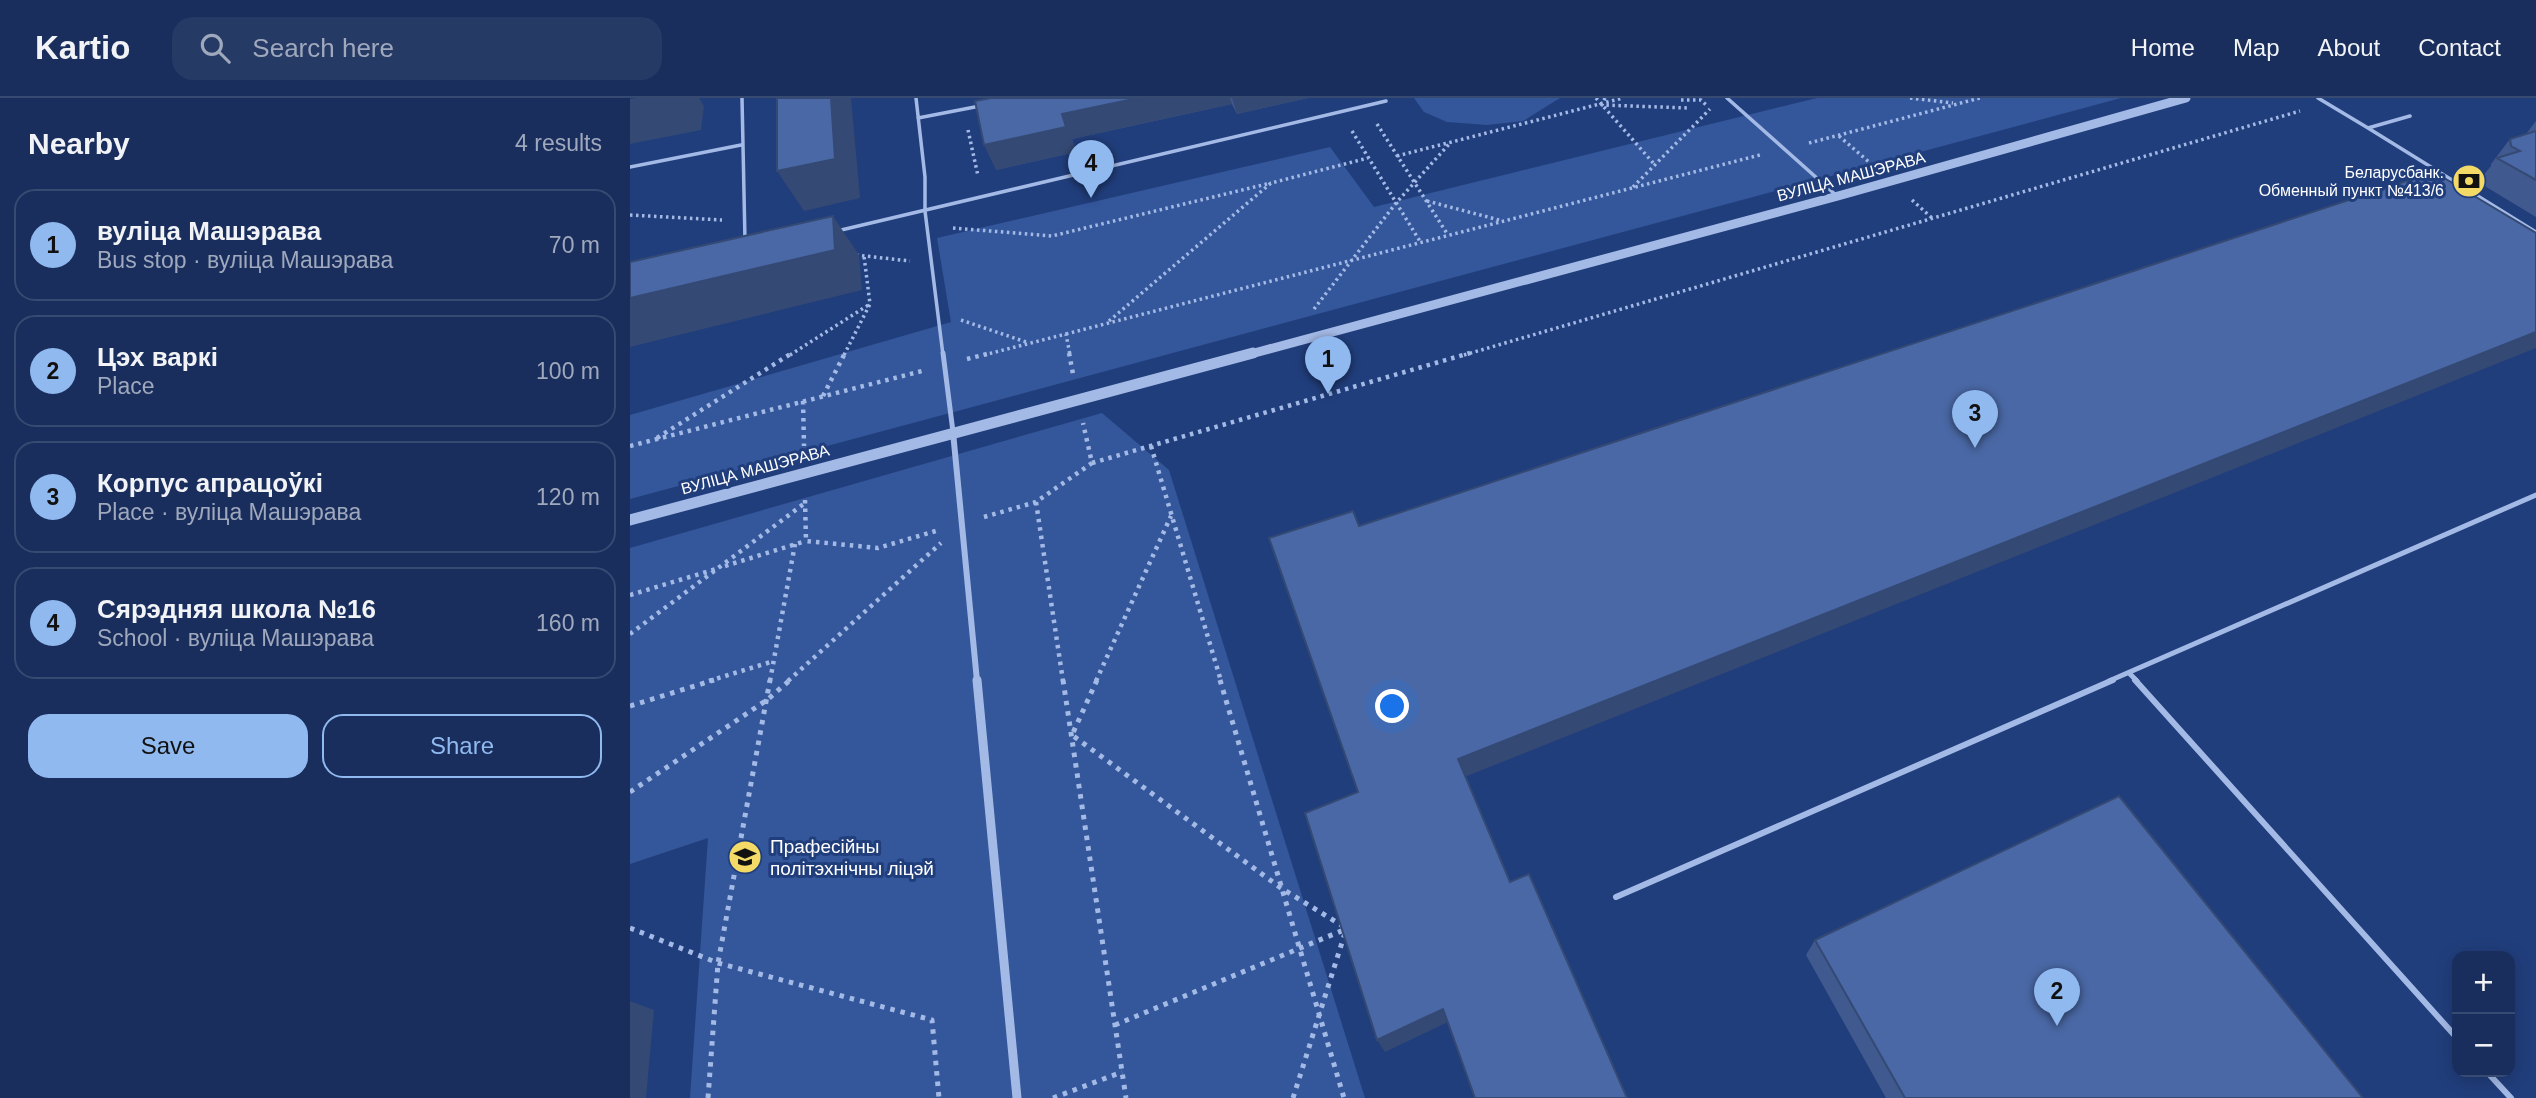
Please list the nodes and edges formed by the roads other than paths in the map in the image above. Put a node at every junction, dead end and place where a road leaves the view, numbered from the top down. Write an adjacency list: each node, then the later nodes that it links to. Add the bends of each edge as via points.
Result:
1 (742, 98): 11 (lane)
2 (916, 98): 9 (lane)
3 (1727, 98): 13 (lane)
4 (2186, 98): 13 (street, ВУЛІЦА МАШЭРАВА)
5 (2318, 98): 10 (lane)
6 (1386, 101): 14 (lane)
7 (990, 103): 9 (lane)
8 (2410, 116): 10 (lane)
9 (918, 118): 14 (lane)
10 (2368, 128): 16 (lane)
11 (741, 145): 12 (lane); 17 (lane)
12 (630, 167)
13 (1838, 196): 18 (street, ВУЛІЦА МАШЭРАВА)
14 (925, 211): 15 (lane); 18 (lane)
15 (830, 232)
16 (2536, 232)
17 (746, 251)
18 (953, 432): 20 (street, ВУЛІЦА МАШЭРАВА); 25 (street)
19 (2536, 495): 21 (lane)
20 (630, 520)
21 (2129, 673): 22 (lane); 23 (lane)
22 (1616, 897)
23 (2452, 1032)
24 (2492, 1077): 26 (lane)
25 (1017, 1098)
26 (2511, 1098)

